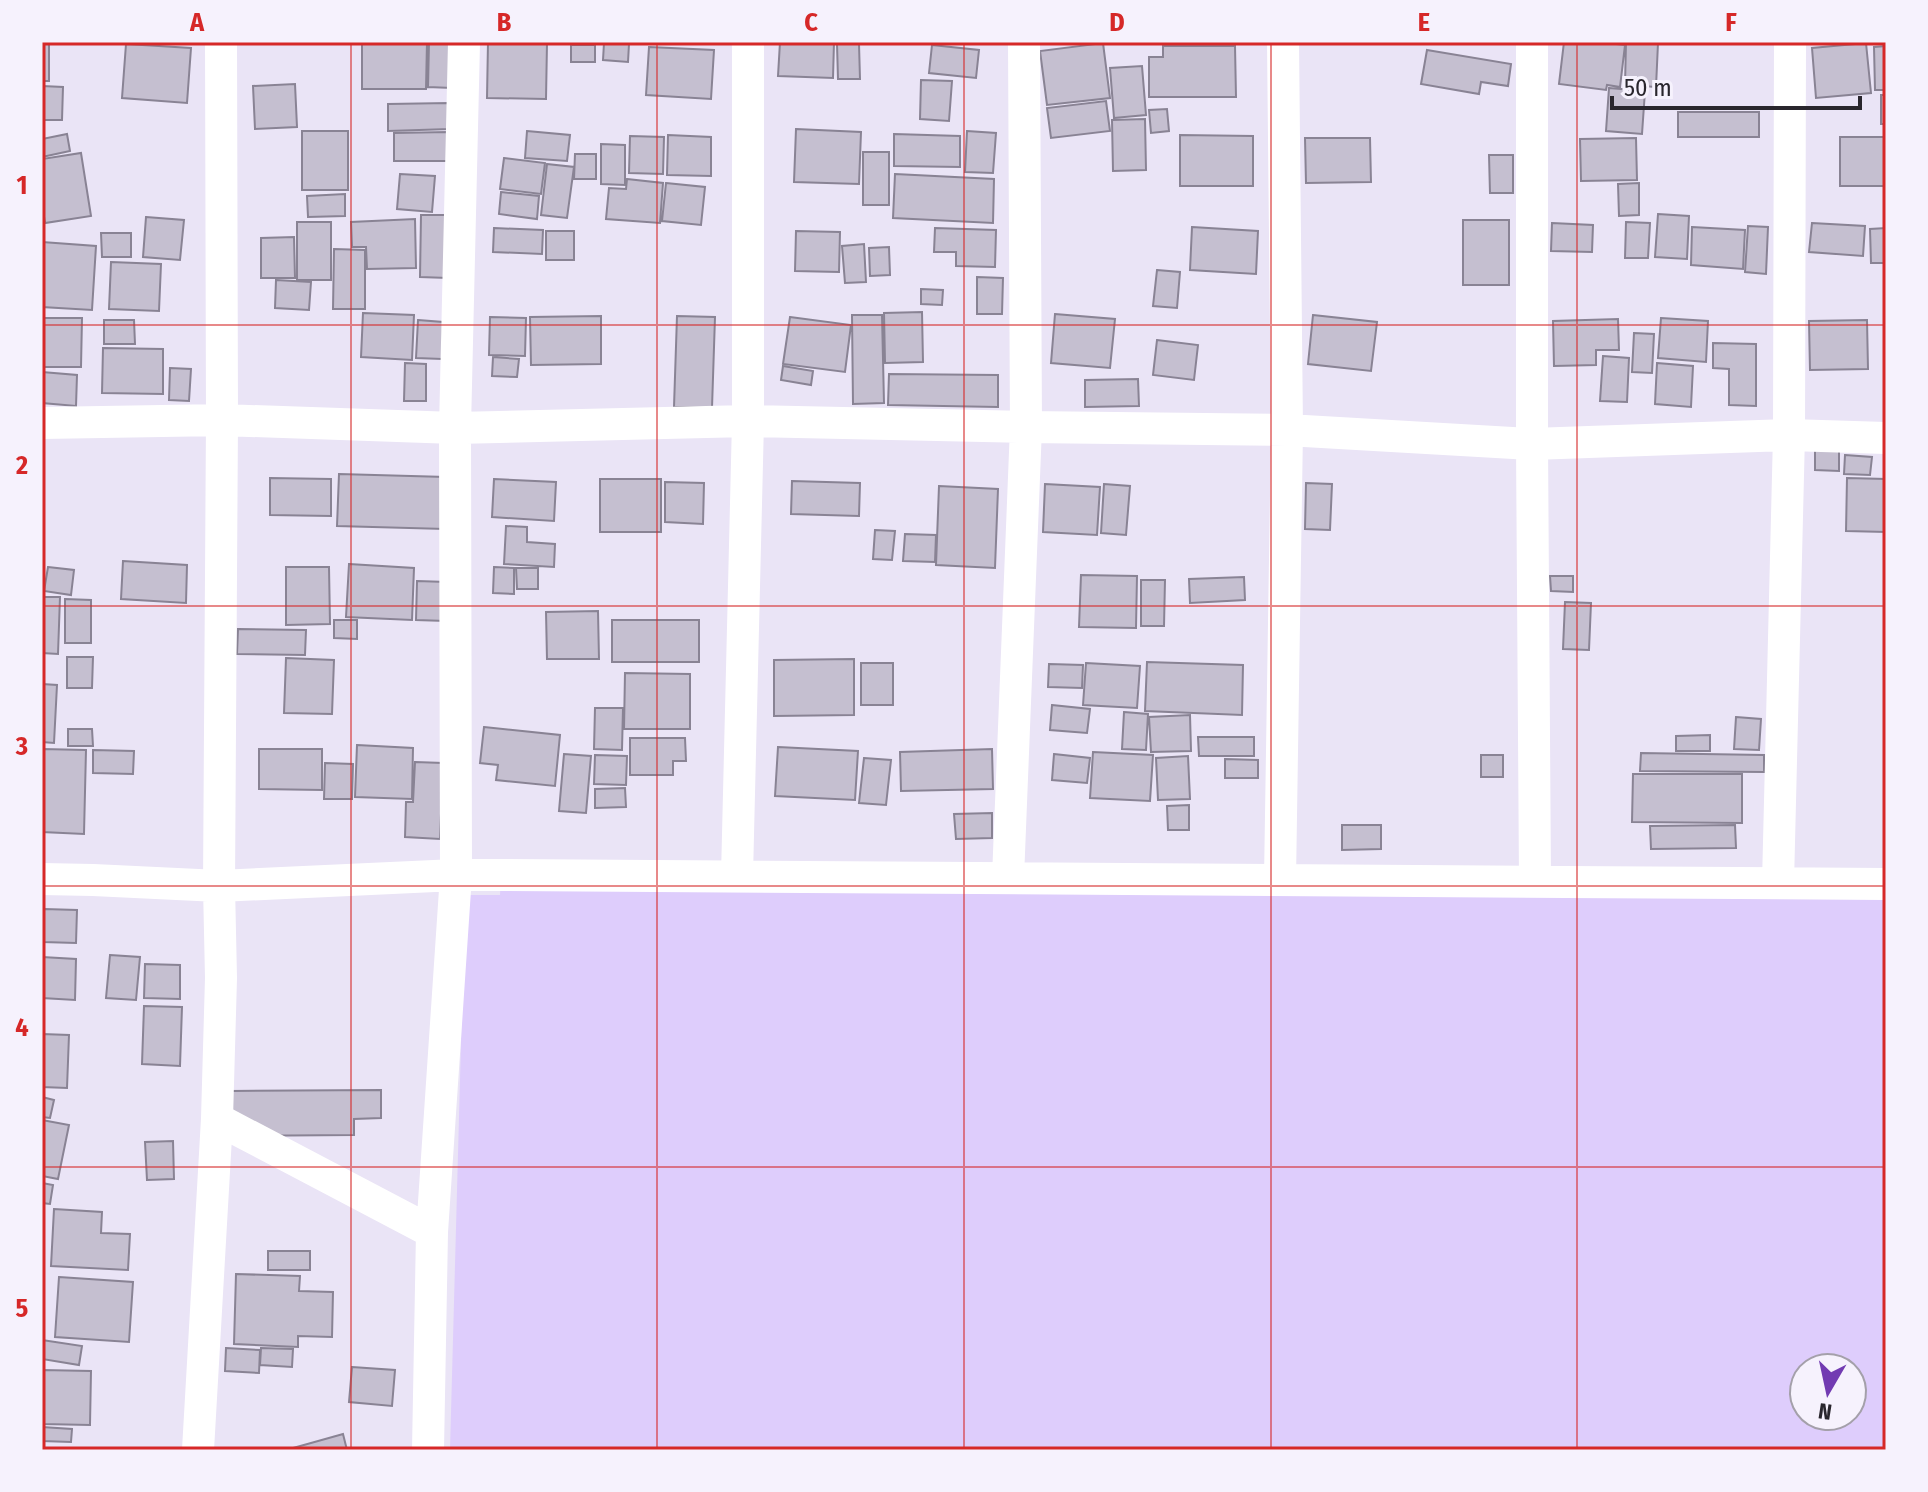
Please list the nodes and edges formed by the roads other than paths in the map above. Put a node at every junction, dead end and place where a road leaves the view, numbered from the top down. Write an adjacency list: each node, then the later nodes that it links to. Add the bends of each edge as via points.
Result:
1 (221, 42): 8 (street)
2 (464, 42): 12 (street)
3 (748, 42): 9 (street)
4 (1024, 42): 11 (street)
5 (1283, 42): 13 (street)
6 (1532, 42): 16 (street)
7 (1790, 42): 14 (street)
8 (222, 420): 10 (street); 12 (street); 25 (street)
9 (748, 421): 11 (street); 12 (street); 18 (street)
10 (42, 423)
11 (1026, 427): 13 (street); 19 (street)
12 (455, 428): 17 (street)
13 (1287, 430): 16 (street); 21 (street)
14 (1789, 435): 15 (street); 16 (street); 23 (street)
15 (1886, 438)
16 (1532, 444): 22 (street)
17 (456, 875): 18 (street); 25 (street); 27 (street)
18 (737, 876): 19 (street)
19 (1008, 878): 21 (street)
20 (42, 879): 25 (street)
21 (1280, 880): 22 (street)
22 (1535, 881): 23 (street)
23 (1778, 883): 24 (street)
24 (1886, 884)
25 (219, 886): 26 (street)
26 (217, 1119): 27 (street); 28 (street)
27 (432, 1232): 29 (street)
28 (198, 1450)
29 (428, 1450)

